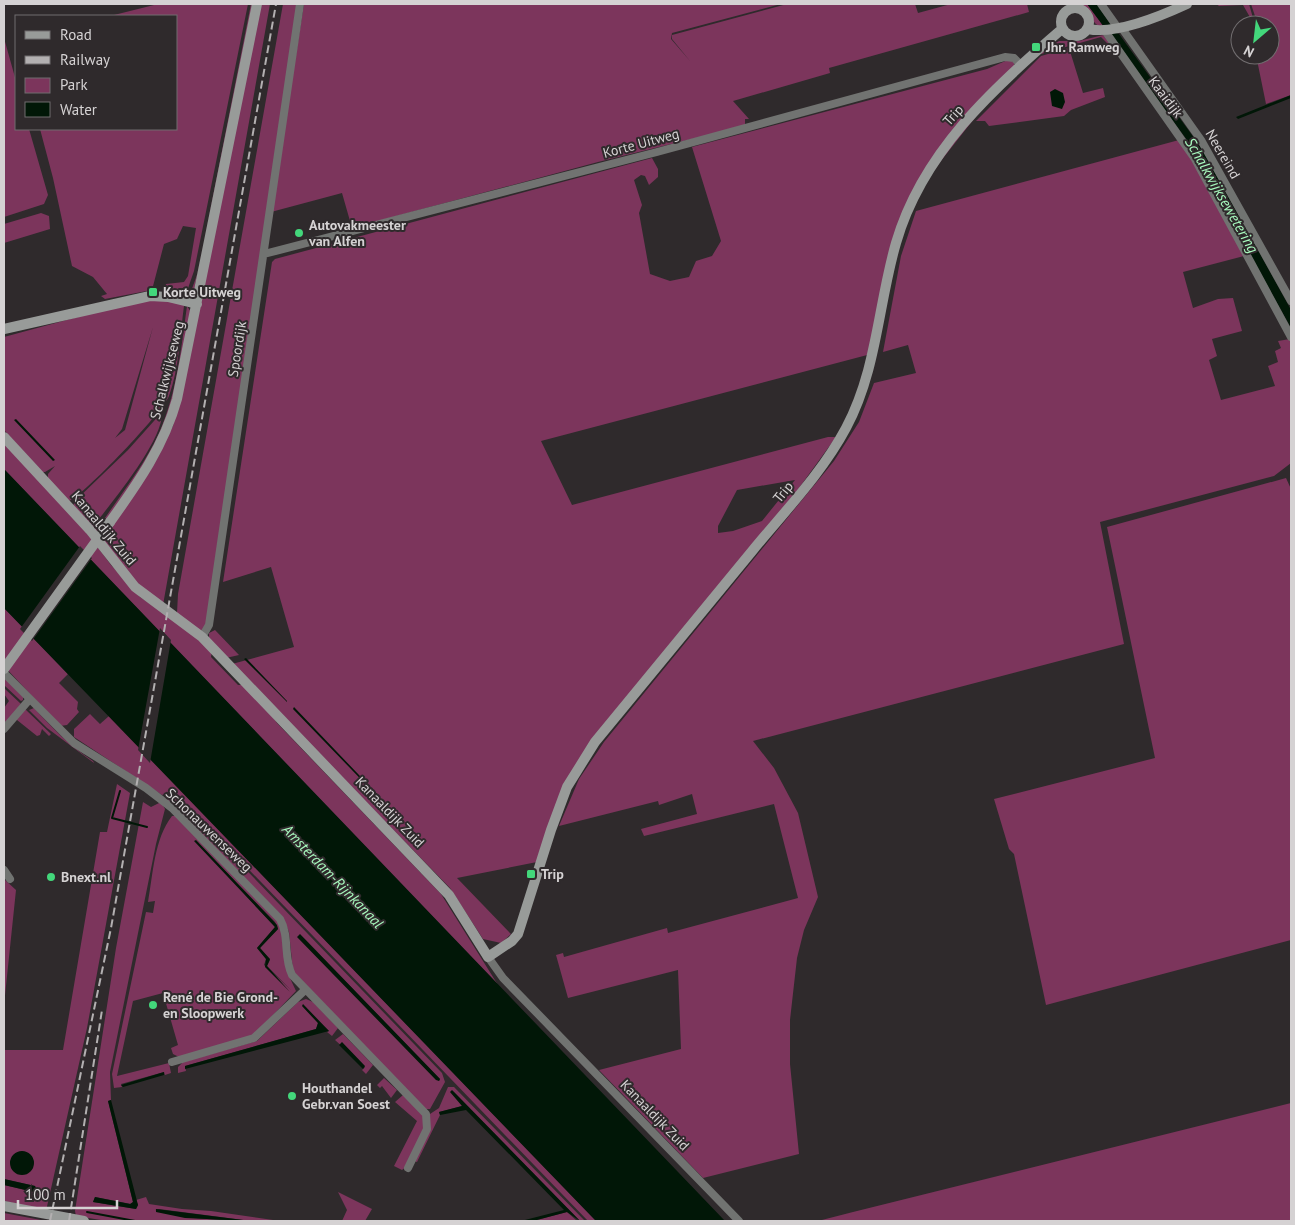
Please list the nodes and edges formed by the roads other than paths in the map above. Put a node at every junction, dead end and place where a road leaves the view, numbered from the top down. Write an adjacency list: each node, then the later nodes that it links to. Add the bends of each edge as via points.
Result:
1 (257, 4): 12 (street, Schalkwijkseweg)
2 (300, 4): 10 (street, Spoordijk)
3 (1101, 4): 8 (street)
4 (1187, 4): 8 (street)
5 (1071, 6): 6 (street, via 1062,15); 7 (street, via 1087,14)
6 (1062, 29): 7 (street, via 1074,37); 9 (street, Trip)
7 (1088, 29): 8 (street)
8 (1113, 29): 11 (street, Neereind, via 1201,140); 14 (street, Kaaidijk, via 1195,159)
9 (1021, 65): 10 (street, Korte Uitweg, via 1014,58 1005,58); 23 (street, Trip, via 950,139 914,196 896,242 864,390 845,430 806,485 595,742 567,787 518,934)
10 (264, 254): 16 (street, Spoordijk, via 208,625)
11 (1291, 301)
12 (197, 304): 13 (street, via 150,296); 17 (street, Schalkwijkseweg, bridge, via 177,399 169,425 150,464)
13 (4, 329)
14 (1291, 337)
15 (4, 437): 16 (street, Kanaaldijk Zuid, via 90,530 135,587)
16 (202, 637): 23 (street, Kanaaldijk Zuid, via 449,895)
17 (4, 669)
18 (4, 673): 19 (street, Schonauwenseweg)
19 (29, 700): 20 (street); 24 (street, Schonauwenseweg, via 86,752 130,777 172,808 280,919 285,932 289,969)
20 (4, 729)
21 (4, 870): 22 (street)
22 (10, 879)
23 (488, 957): 29 (street, Kanaaldijk Zuid, via 503,978)
24 (305, 990): 25 (street, via 254,1038); 26 (street, Schonauwenseweg, via 426,1114 427,1129)
25 (172, 1062)
26 (408, 1168)
27 (4, 1206): 28 (street)
28 (84, 1221)
29 (739, 1221)

